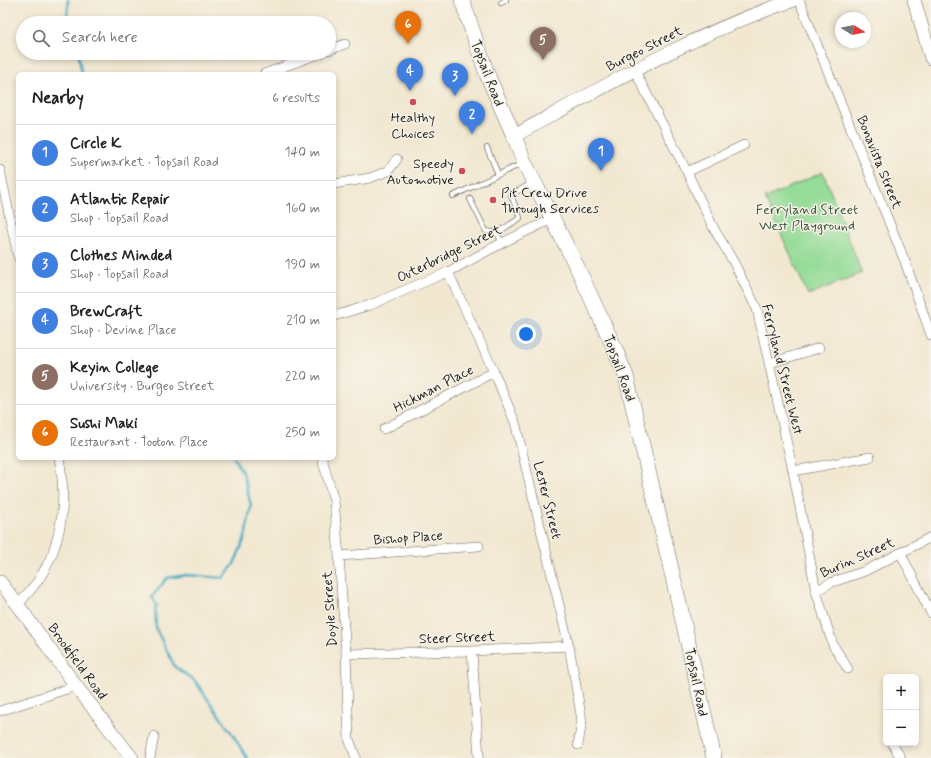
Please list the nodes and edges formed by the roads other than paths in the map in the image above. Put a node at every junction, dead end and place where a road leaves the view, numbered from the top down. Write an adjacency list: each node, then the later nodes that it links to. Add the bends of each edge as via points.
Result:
1 (462, 0): 13 (main road, Topsail Road, via 487,74)
2 (506, 0): 6 (lane)
3 (794, 0): 11 (street, Burgeo Street, via 701,37)
4 (799, 0): 31 (street, Bonavista Street, via 904,259)
5 (914, 0): 9 (street)
6 (501, 3)
7 (345, 44): 8 (street)
8 (336, 47)
9 (931, 58)
10 (302, 60): 12 (street)
11 (636, 71): 13 (street, Burgeo Street); 19 (street, Ferryland Street West)
12 (269, 72)
13 (514, 136): 17 (main road, Topsail Road)
14 (744, 145): 19 (street)
15 (487, 148): 20 (lane)
16 (397, 159): 22 (street, via 388,171 370,178)
17 (524, 162): 20 (lane); 21 (main road, Topsail Road)
18 (0, 170): 28 (street)
19 (687, 172): 33 (street, Ferryland Street West, via 757,309)
20 (498, 174): 23 (lane)
21 (534, 182): 25 (main road, Topsail Road); 26 (lane, via 511,195 520,218)
22 (336, 184)
23 (453, 196)
24 (470, 199): 26 (lane, via 486,231)
25 (552, 219): 27 (street, Outerbridge Street); 61 (main road, Topsail Road, via 577,267 626,376)
26 (497, 233): 27 (lane)
27 (502, 243): 29 (street, Outerbridge Street)
28 (16, 247)
29 (448, 272): 30 (street, Outerbridge Street, via 370,305); 34 (street, Lester Street)
30 (336, 315)
31 (931, 336)
32 (818, 348): 33 (street)
33 (770, 363): 39 (street, Ferryland Street West)
34 (494, 372): 35 (street, Hickman Place); 48 (street, Lester Street, via 515,422)
35 (384, 429)
36 (870, 457): 39 (street)
37 (59, 460): 46 (street, via 64,495 54,551 39,578)
38 (323, 460): 43 (street, Doyle Street, via 334,501)
39 (793, 471): 45 (street, Ferryland Street West)
40 (931, 537): 42 (street, Burin Street)
41 (479, 546): 43 (street, Bishop Place)
42 (901, 554): 45 (street, Burin Street); 47 (street)
43 (339, 556): 50 (street, Doyle Street)
44 (0, 582): 46 (street, Brookfield Road)
45 (816, 591): 51 (street, Ferryland Street West, via 833,645)
46 (18, 605): 52 (street, Brookfield Road)
47 (931, 613)
48 (569, 646): 49 (street, Steer Street); 55 (street, Lester Street, via 582,721)
49 (472, 651): 50 (street, Steer Street); 60 (street)
50 (346, 654): 59 (street, Doyle Street, via 349,740)
51 (848, 669)
52 (76, 686): 53 (street); 57 (street, Brookfield Road)
53 (0, 711)
54 (154, 736): 58 (street)
55 (578, 745)
56 (894, 746): 62 (street)
57 (132, 758)
58 (150, 758)
59 (356, 758)
60 (479, 758)
61 (714, 758)
62 (901, 758)

